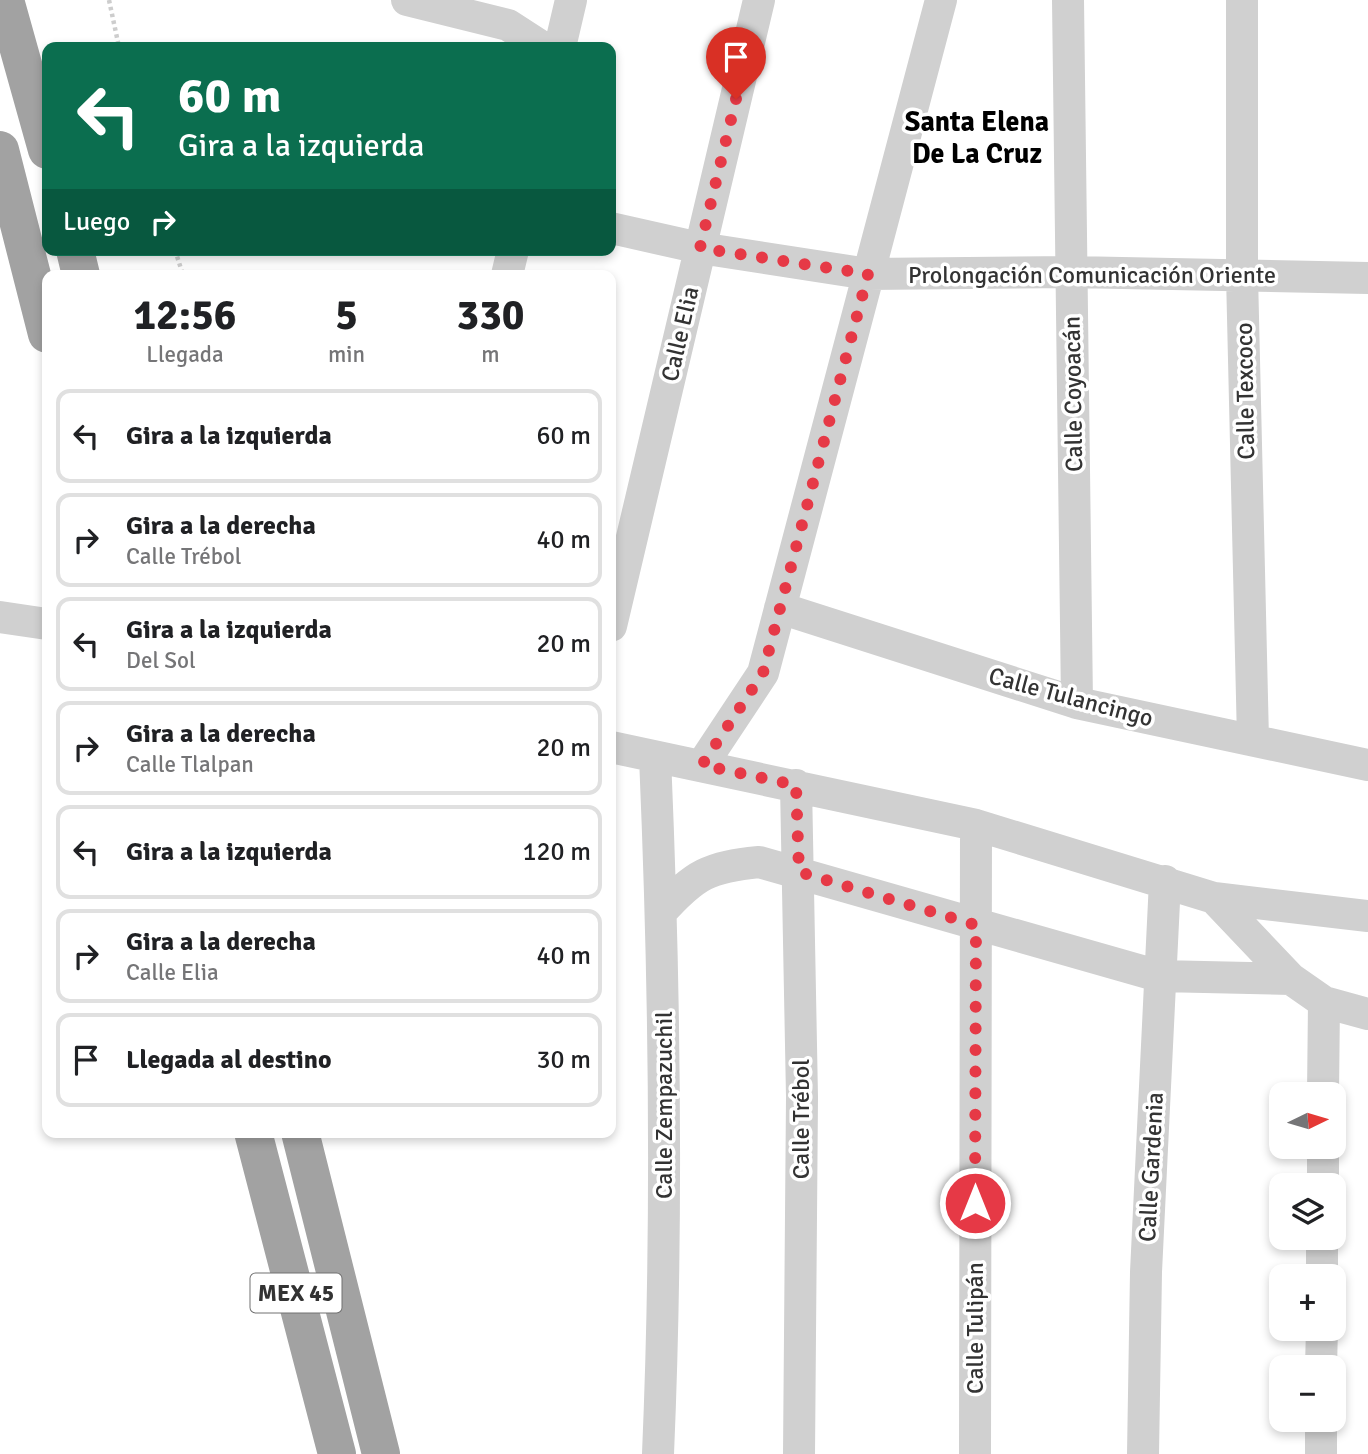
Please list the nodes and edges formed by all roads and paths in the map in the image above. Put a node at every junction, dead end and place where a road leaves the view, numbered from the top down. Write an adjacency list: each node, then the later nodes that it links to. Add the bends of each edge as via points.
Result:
1 (5, 0): 12 (highway)
2 (108, 0): 9 (path)
3 (407, 0): 10 (street, via 508,25)
4 (571, 0): 11 (street)
5 (759, 0): 15 (street, Calle Elia)
6 (941, 0): 17 (street)
7 (1068, 0): 16 (street, Calle Coyoacán)
8 (1242, 0): 18 (street, Calle Texcoco)
9 (119, 42)
10 (534, 42)
11 (561, 42)
12 (42, 132)
13 (0, 150): 20 (highway)
14 (616, 229): 15 (street, Prolongación Comunicación Oriente)
15 (700, 248): 17 (street, Prolongación Comunicación Oriente); 21 (street, Calle Elia)
16 (1072, 272): 17 (street, Prolongación Comunicación Oriente); 18 (street, Prolongación Comunicación Oriente); 25 (street, Calle Coyoacán)
17 (868, 274): 22 (street)
18 (1242, 275): 19 (street, Prolongación Comunicación Oriente); 26 (street, Calle Texcoco)
19 (1368, 278)
20 (42, 314)
21 (616, 605)
22 (780, 608): 25 (street, Calle Tulancingo); 29 (street, via 763,673)
23 (0, 617): 24 (street)
24 (42, 623)
25 (1077, 703): 26 (street, Calle Tulancingo)
26 (1252, 740): 30 (street, Calle Tulancingo)
27 (616, 748): 28 (street)
28 (655, 757): 29 (street); 36 (street, Calle Zempazuchil)
29 (702, 765): 31 (street)
30 (1368, 765)
31 (796, 785): 32 (street); 33 (street, Calle Trébol)
32 (976, 825): 34 (street); 38 (street, Calle Tulipán)
33 (799, 872): 36 (street, via 760,862 722,866 687,883); 38 (street); 50 (street, Calle Trébol)
34 (1165, 881): 35 (street); 39 (street, Calle Gardenia)
35 (1214, 898): 37 (street); 40 (street)
36 (662, 912): 49 (street, Calle Zempazuchil, via 665,1218)
37 (1368, 916)
38 (976, 925): 39 (street); 51 (street, Calle Tulipán)
39 (1159, 976): 40 (street); 52 (street, Calle Gardenia)
40 (1291, 979): 41 (street)
41 (1324, 1002): 42 (street); 43 (street)
42 (1368, 1014)
43 (1323, 1082)
44 (255, 1138): 47 (highway, MEX 45)
45 (302, 1138): 48 (highway, MEX 45)
46 (1321, 1432): 53 (street)
47 (337, 1454)
48 (381, 1454)
49 (658, 1454)
50 (799, 1454)
51 (975, 1454)
52 (1143, 1454)
53 (1321, 1454)

